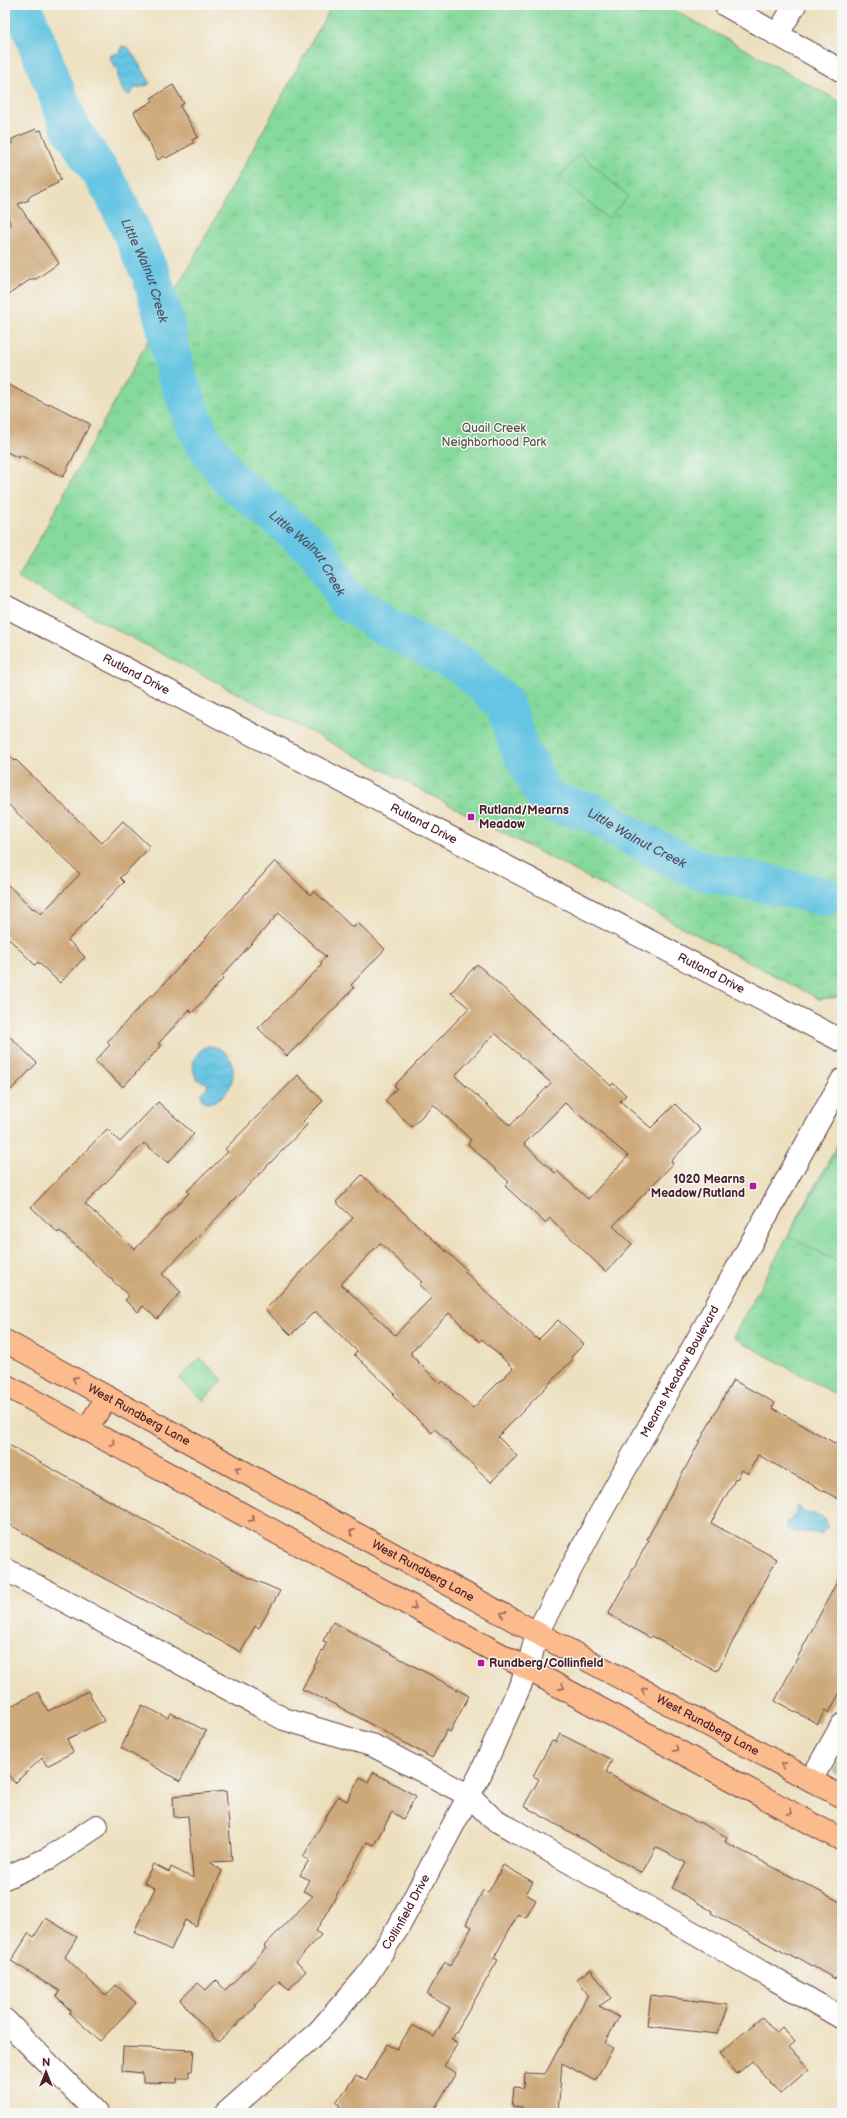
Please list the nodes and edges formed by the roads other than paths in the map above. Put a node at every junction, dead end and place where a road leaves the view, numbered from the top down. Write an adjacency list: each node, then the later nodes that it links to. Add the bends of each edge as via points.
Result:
1 (725, 5): 3 (street)
2 (795, 5): 3 (street)
3 (777, 35): 4 (street)
4 (842, 72)
5 (5, 606): 6 (street, Rutland Drive)
6 (842, 1041)
7 (842, 1080): 13 (street, Mearns Meadow Boulevard, via 598,1516)
8 (5, 1341): 10 (main road, West Rundberg Lane, one-way to 8)
9 (5, 1385): 11 (main road)
10 (107, 1397): 11 (main road); 13 (main road, West Rundberg Lane, one-way to 10)
11 (87, 1429): 14 (main road, one-way to 14)
12 (5, 1568): 17 (street, via 284,1719 374,1746)
13 (537, 1633): 14 (street, Mearns Meadow Boulevard); 16 (main road, West Rundberg Lane, one-way to 13)
14 (528, 1668): 17 (street, Collinfield Drive); 20 (main road, one-way to 20)
15 (842, 1725): 16 (street)
16 (811, 1780): 18 (main road, West Rundberg Lane)
17 (470, 1796): 22 (street, via 492,1818); 25 (street, Collinfield Drive, via 398,1928 366,1977 319,2031)
18 (842, 1797)
19 (97, 1826): 21 (street, via 49,1858)
20 (842, 1840)
21 (5, 1878)
22 (842, 2018)
23 (5, 2020): 24 (street)
24 (97, 2113)
25 (226, 2113)

